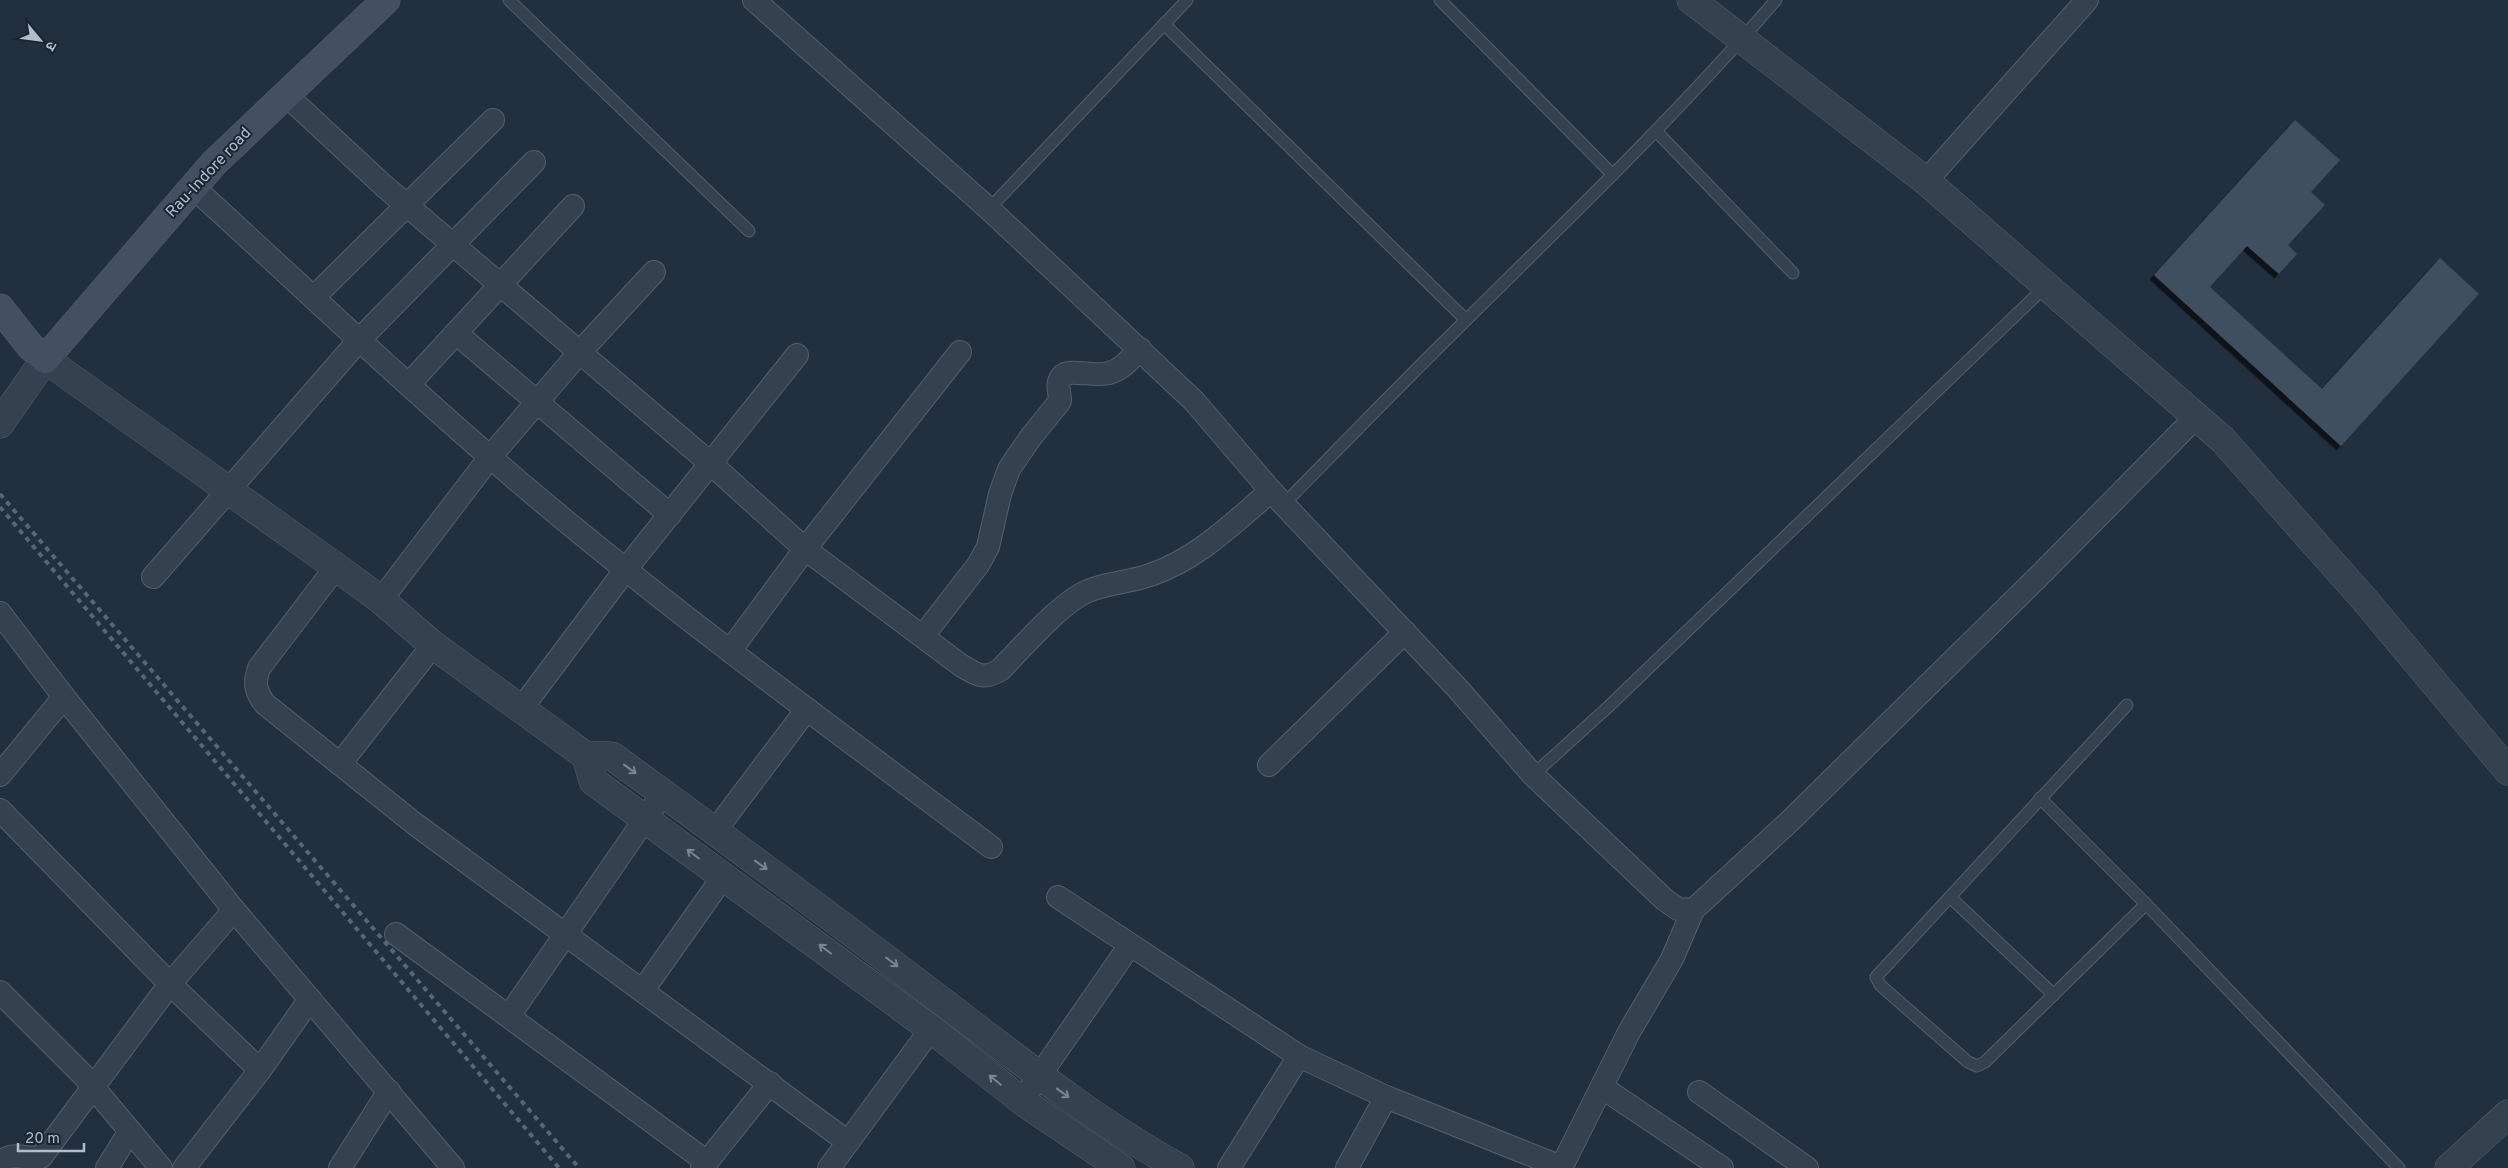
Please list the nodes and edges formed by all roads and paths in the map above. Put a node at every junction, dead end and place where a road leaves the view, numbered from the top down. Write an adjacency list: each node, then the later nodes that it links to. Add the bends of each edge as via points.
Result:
1 (386, 0): 11 (main road, Rau-Indore road)
2 (509, 0): 21 (lane)
3 (754, 0): 20 (street)
4 (1187, 0): 9 (lane)
5 (1440, 0): 15 (lane)
6 (1691, 0): 10 (street)
7 (1776, 0): 10 (lane)
8 (2083, 1): 16 (street)
9 (1164, 24): 20 (lane); 29 (lane)
10 (1742, 39): 13 (lane); 16 (street)
11 (286, 95): 17 (main road, Rau-Indore road); 18 (street)
12 (493, 120): 18 (street)
13 (1656, 131): 15 (lane); 24 (lane)
14 (534, 162): 22 (street)
15 (1613, 175): 29 (lane)
16 (1926, 181): 25 (street)
17 (193, 187): 27 (street); 36 (main road, Rau-Indore road)
18 (408, 205): 22 (street); 27 (street)
19 (573, 206): 26 (street)
20 (989, 209): 32 (street)
21 (749, 231)
22 (452, 243): 26 (street); 31 (street)
23 (654, 272): 34 (street)
24 (1794, 273)
25 (2047, 285): 39 (street); 65 (lane, via 1608,707)
26 (501, 286): 30 (street); 34 (street)
27 (314, 297): 31 (street)
28 (0, 308): 36 (main road, via 30,346)
29 (1466, 320): 44 (lane)
30 (456, 334): 37 (street); 38 (street)
31 (360, 339): 37 (street); 43 (street)
32 (1140, 349): 44 (street, via 1194,401); 53 (street, via 1123,366 1110,373 1094,376 1064,373 1058,386 1060,401 1030,436 1004,481 985,553)
33 (960, 352): 46 (street)
34 (579, 353): 38 (street); 42 (street)
35 (798, 354): 42 (street)
36 (45, 359): 40 (street); 43 (street)
37 (409, 384): 41 (street)
38 (536, 403): 41 (street); 45 (street)
39 (2196, 417): 63 (street, via 2223,440 2358,592); 77 (street, via 1790,820)
40 (0, 424)
41 (490, 457): 48 (street); 50 (street)
42 (710, 463): 45 (street); 46 (street)
43 (229, 490): 47 (street); 49 (street)
44 (1277, 498): 52 (street); 53 (street, via 1203,550 1174,566 1150,576 1087,591 1065,606 990,676 979,676 962,666)
45 (670, 515): 48 (street)
46 (805, 549): 53 (street); 55 (street)
47 (336, 567): 50 (street); 61 (street, via 259,668 255,683 265,704)
48 (626, 569): 55 (street); 58 (street)
49 (153, 577)
50 (381, 600): 54 (street)
51 (0, 613): 56 (street)
52 (1405, 632): 62 (street); 65 (street)
53 (924, 636)
54 (433, 645): 58 (street); 61 (street)
55 (730, 652): 59 (street)
56 (64, 697): 64 (street); 76 (street)
57 (2127, 705): 67 (lane)
58 (521, 709): 60 (street)
59 (807, 709): 70 (street); 71 (street)
60 (586, 756): 66 (street, one-way to 66, via 612,756); 69 (street, via 593,781)
61 (340, 764): 78 (street, via 415,824)
62 (1268, 765)
63 (2508, 771)
64 (0, 775)
65 (1533, 775): 77 (street, via 1665,900 1678,909)
66 (663, 792): 69 (street); 70 (street)
67 (2040, 798): 74 (lane); 75 (lane)
68 (0, 810): 81 (street)
69 (644, 817): 72 (street, one-way to 69); 78 (street)
70 (715, 831): 90 (street, one-way to 90)
71 (991, 847)
72 (723, 877): 82 (street); 87 (street, one-way to 72)
73 (1058, 897): 80 (street)
74 (1950, 898): 84 (lane); 84 (lane, via 1881,969 1876,977 1880,985 1968,1062 1977,1066)
75 (2146, 904): 84 (lane); 116 (lane)
76 (234, 910): 81 (street); 85 (street)
77 (1692, 910): 93 (street, via 1672,959 1629,1032)
78 (566, 933): 82 (street); 86 (street)
79 (396, 934): 86 (street)
80 (1130, 945): 88 (street); 90 (street)
81 (170, 984): 89 (street); 92 (street)
82 (643, 990): 91 (street)
83 (0, 992): 92 (street)
84 (2054, 995)
85 (310, 999): 89 (street); 94 (street)
86 (509, 1016): 102 (street)
87 (931, 1029): 97 (street, one-way to 87); 100 (street)
88 (1299, 1056): 96 (street); 112 (street)
89 (260, 1070): 106 (street)
90 (1040, 1075): 97 (street); 111 (street, one-way to 111, via 1139,1146)
91 (770, 1083): 100 (street); 102 (street)
92 (94, 1088): 99 (street); 101 (street, via 41,1157 33,1159 12,1155)
93 (1603, 1088): 103 (street); 114 (street)
94 (389, 1091): 107 (street); 108 (street)
95 (1699, 1092): 115 (street)
96 (1386, 1097): 103 (street); 113 (street)
97 (1022, 1101): 110 (street)
98 (2508, 1114): 117 (street)
99 (130, 1132): 104 (street); 105 (street)
100 (848, 1142): 109 (street)
101 (0, 1164)
102 (704, 1165)
103 (1561, 1167)
104 (107, 1168)
105 (161, 1168)
106 (184, 1168)
107 (340, 1168)
108 (453, 1168)
109 (829, 1168)
110 (1121, 1168)
111 (1180, 1168)
112 (1229, 1168)
113 (1347, 1168)
114 (1722, 1168)
115 (1808, 1168)
116 (2398, 1168)
117 (2449, 1168)

